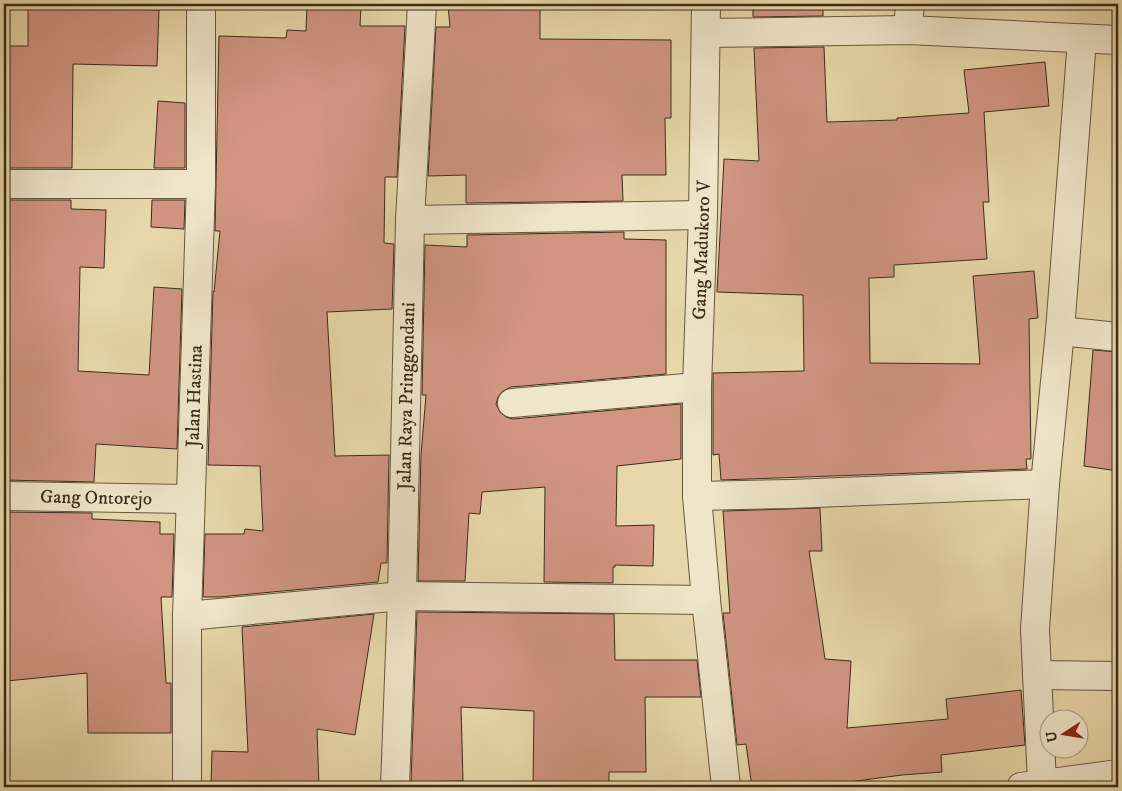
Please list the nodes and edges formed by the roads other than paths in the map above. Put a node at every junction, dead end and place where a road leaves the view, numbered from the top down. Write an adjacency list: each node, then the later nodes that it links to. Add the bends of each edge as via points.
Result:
1 (201, 4): 9 (street, Jalan Hastina)
2 (422, 4): 11 (street, Jalan Raya Pringgondani)
3 (706, 4): 5 (street, Gang Madukoro V)
4 (909, 17): 5 (street); 6 (street)
5 (706, 34): 10 (street, Gang Madukoro V)
6 (1082, 40): 7 (street); 12 (street)
7 (1118, 40)
8 (4, 184): 9 (street)
9 (201, 184): 19 (street, Jalan Hastina)
10 (703, 215): 11 (street); 14 (street, Gang Madukoro V)
11 (410, 220): 20 (street, Jalan Raya Pringgondani)
12 (1060, 331): 13 (street); 16 (street)
13 (1118, 337)
14 (697, 387): 15 (street); 18 (street, Gang Madukoro V)
15 (512, 403)
16 (1045, 484): 18 (street); 23 (street, via 1035,629)
17 (4, 496): 19 (street, Gang Ontorejo)
18 (697, 496): 21 (street, Gang Madukoro V)
19 (189, 499): 22 (street, Jalan Hastina)
20 (402, 596): 21 (street); 22 (street); 28 (street, Jalan Raya Pringgondani)
21 (706, 600): 29 (street, Gang Madukoro V)
22 (187, 616): 27 (street, Jalan Hastina)
23 (1037, 675): 24 (street); 26 (street)
24 (1118, 676)
25 (1118, 774): 26 (street)
26 (1032, 786)
27 (187, 787)
28 (394, 787)
29 (726, 787)

